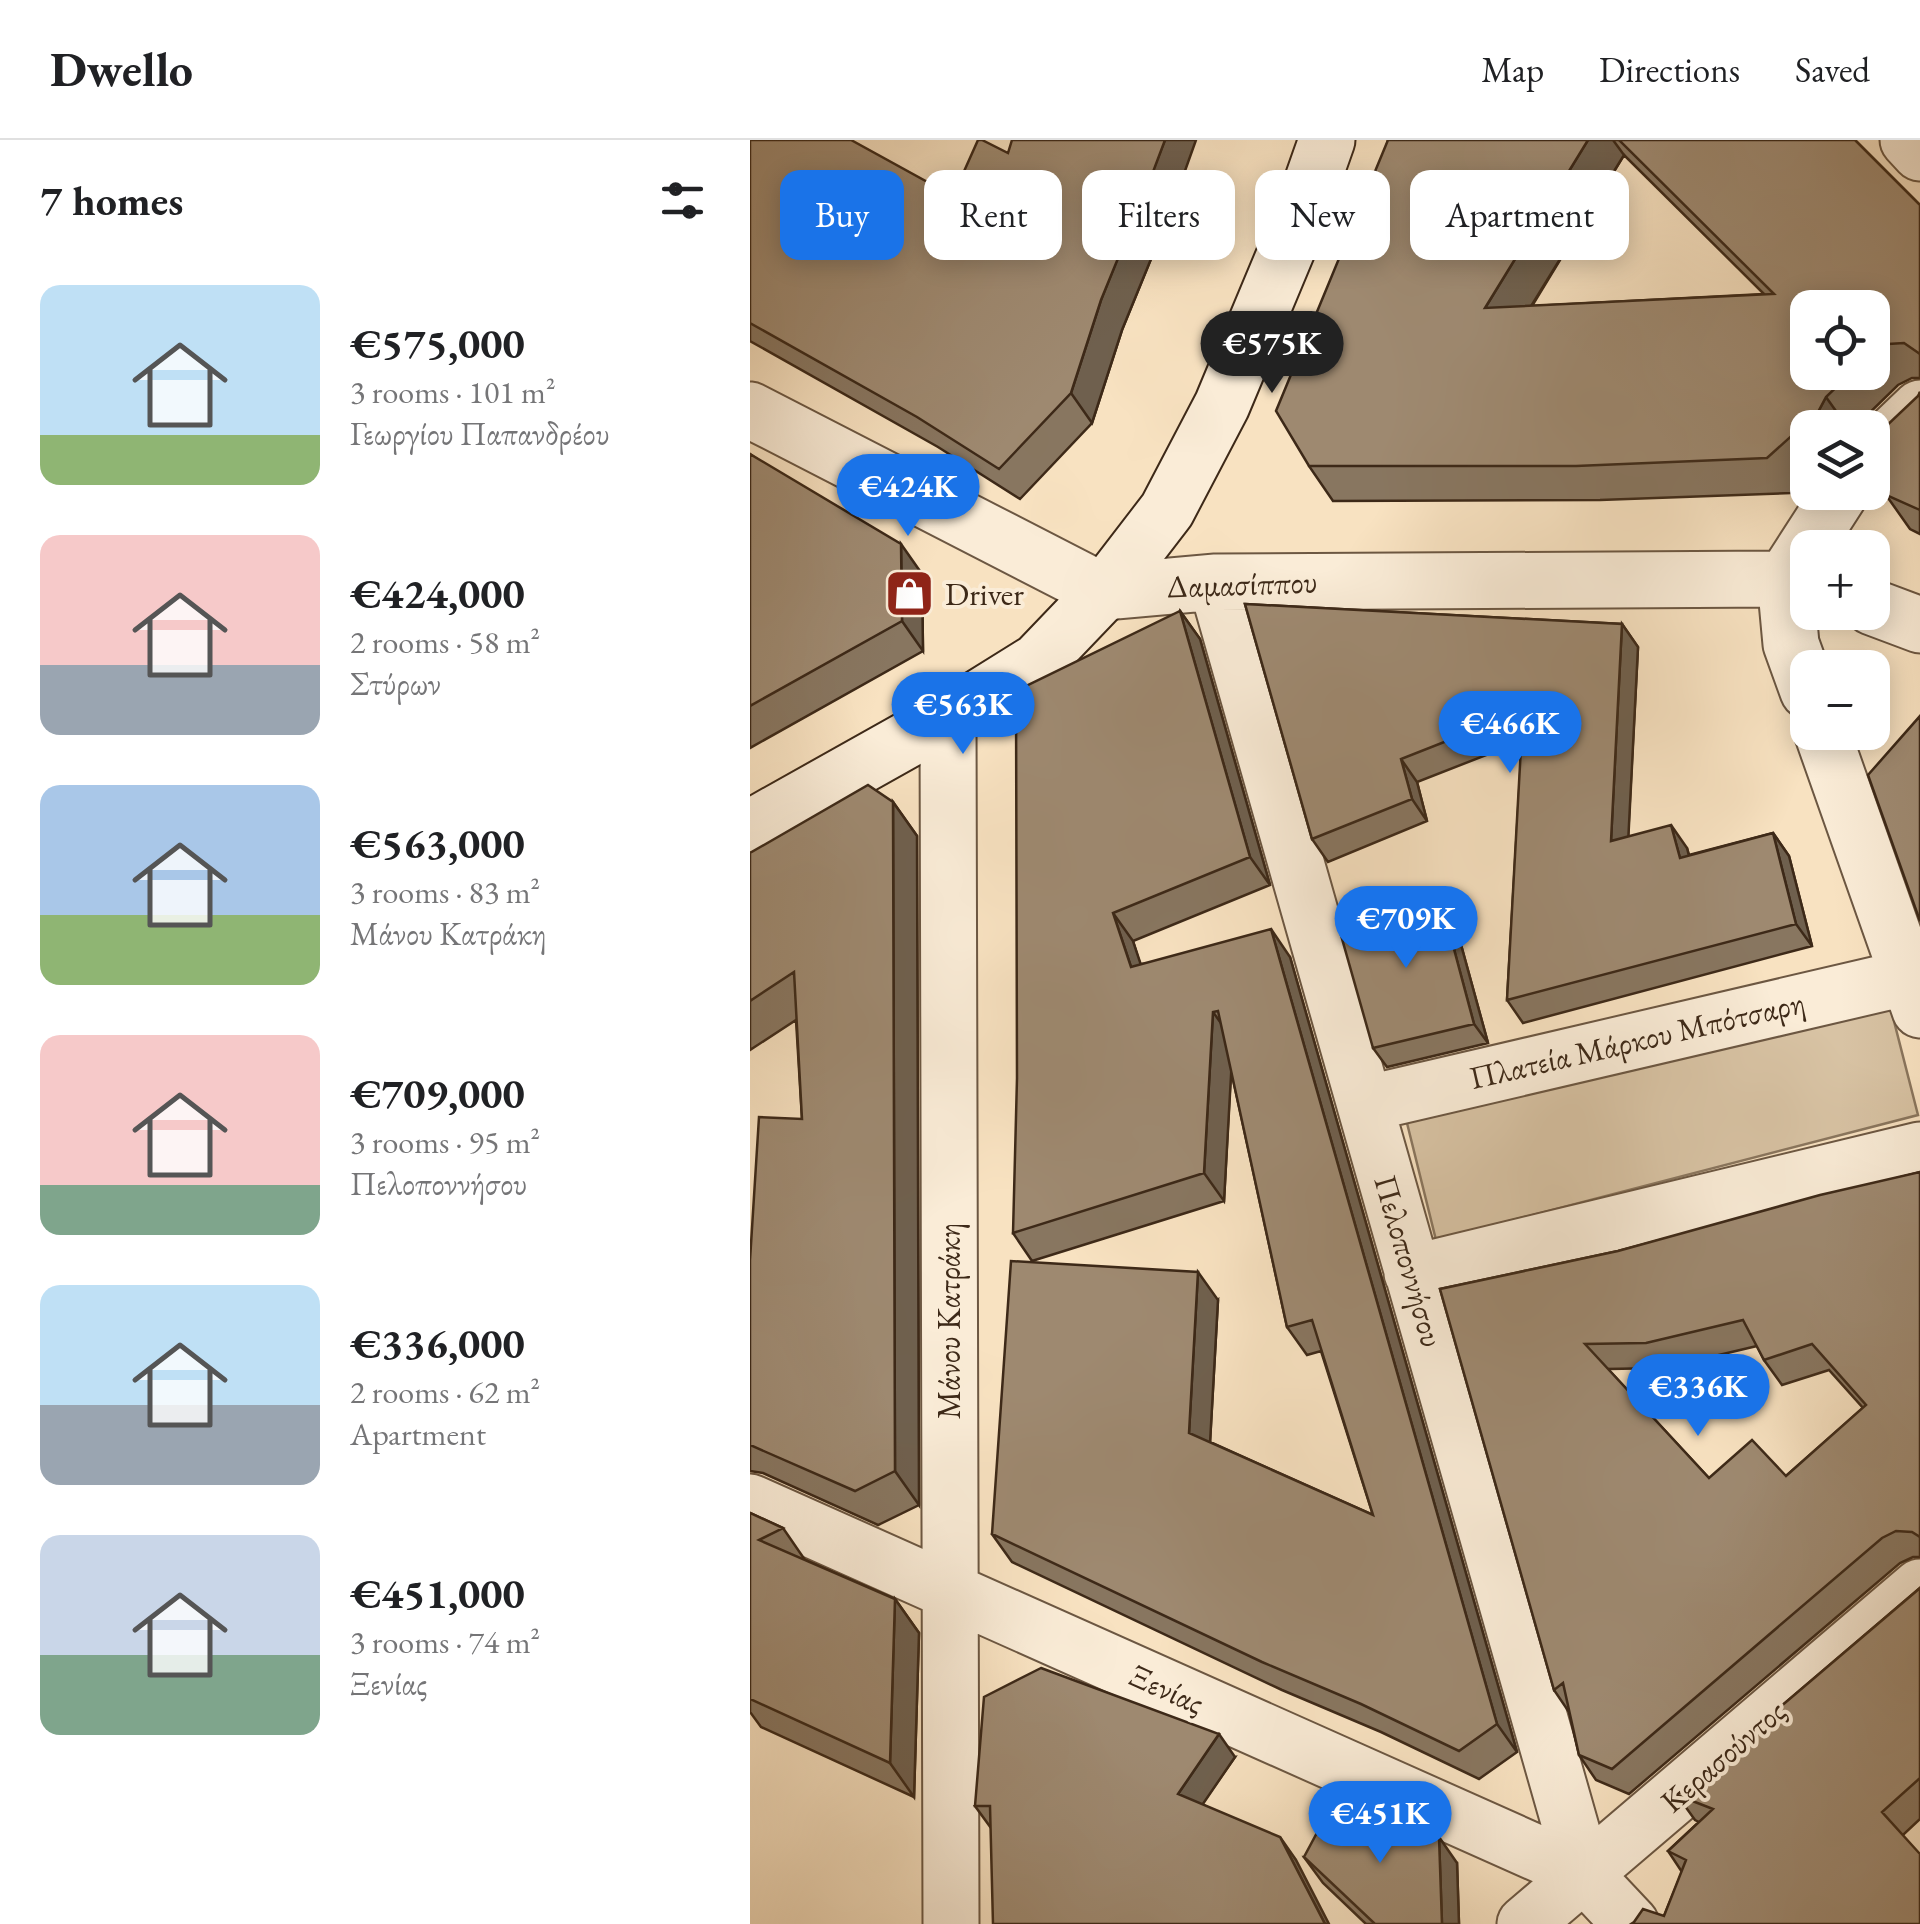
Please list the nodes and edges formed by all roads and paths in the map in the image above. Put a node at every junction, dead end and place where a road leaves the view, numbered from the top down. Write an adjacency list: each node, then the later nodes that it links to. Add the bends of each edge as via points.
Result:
1 (1327, 140): 9 (street, via 1222,405 1168,510)
2 (1908, 140): 3 (street)
3 (1920, 153)
4 (1920, 408): 6 (street)
5 (750, 410): 9 (street)
6 (1890, 437)
7 (1216, 582): 8 (street, Δαμασίππου); 9 (street, Δαμασίππου); 16 (street, Πελοποννήσου)
8 (1790, 583)
9 (1104, 592): 12 (street, via 1038,661)
10 (1890, 614): 11 (street)
11 (1920, 625)
12 (948, 718): 14 (street); 21 (street, Μάνου Κατράκη)
13 (1828, 750): 15 (street)
14 (750, 828)
15 (1915, 994): 16 (street, Πλατεία Μάρκου Μπότσαρη)
16 (1365, 1104): 18 (street, Πελοποννήσου)
17 (1920, 1150): 18 (street)
18 (1412, 1273): 22 (street, Πελοποννήσου)
19 (750, 1502): 21 (street, Ξενίας)
20 (1920, 1587): 22 (street, Κερασούντος)
21 (950, 1593): 22 (street, Ξενίας); 23 (street, Μάνου Κατράκη)
22 (1584, 1874): 24 (street, Κερασούντος); 25 (street, Πελοποννήσου)
23 (951, 1924)
24 (1525, 1924)
25 (1631, 1924)

